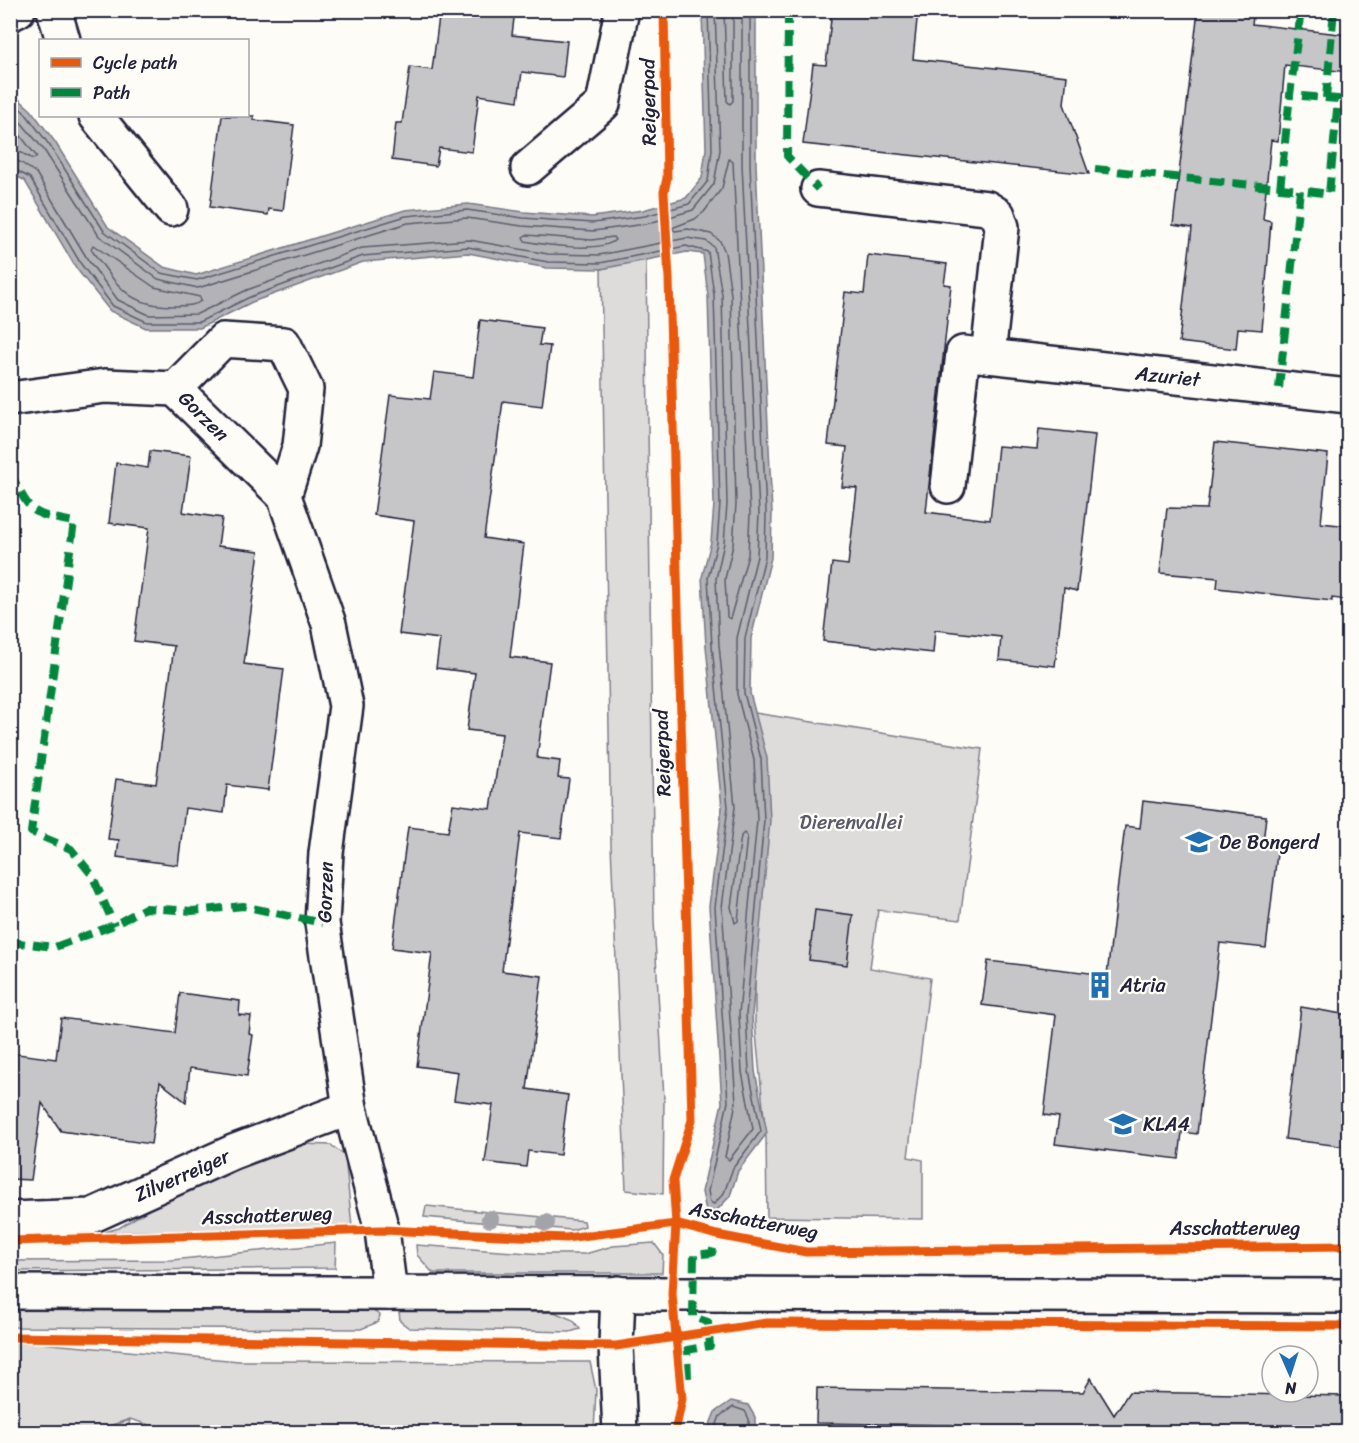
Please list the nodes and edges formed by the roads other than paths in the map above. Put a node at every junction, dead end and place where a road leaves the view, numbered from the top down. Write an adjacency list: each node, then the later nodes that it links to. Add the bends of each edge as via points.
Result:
1 (18, 10): 4 (street)
2 (54, 10): 5 (street)
3 (622, 10): 7 (street, via 603,104)
4 (10, 14)
5 (63, 39)
6 (97, 117): 9 (street)
7 (528, 168)
8 (818, 189): 10 (street, via 987,208 998,215 1002,227)
9 (171, 209)
10 (988, 356): 12 (street, Azuriet); 14 (street, Azuriet, via 963,353)
11 (175, 388): 13 (street, via 105,386); 15 (street, Gorzen); 15 (street, Gorzen, via 223,340 285,344 306,389 300,446)
12 (1348, 396)
13 (10, 399)
14 (948, 486)
15 (284, 496): 16 (street, Gorzen, via 329,624 346,706 326,854 322,923)
16 (350, 1108): 17 (street, Zilverreiger, via 233,1152 91,1216); 19 (street, Gorzen, via 382,1230)
17 (10, 1219)
18 (10, 1292): 19 (street)
19 (390, 1293): 20 (street)
20 (618, 1293): 21 (street); 22 (street)
21 (1348, 1296)
22 (620, 1432)

